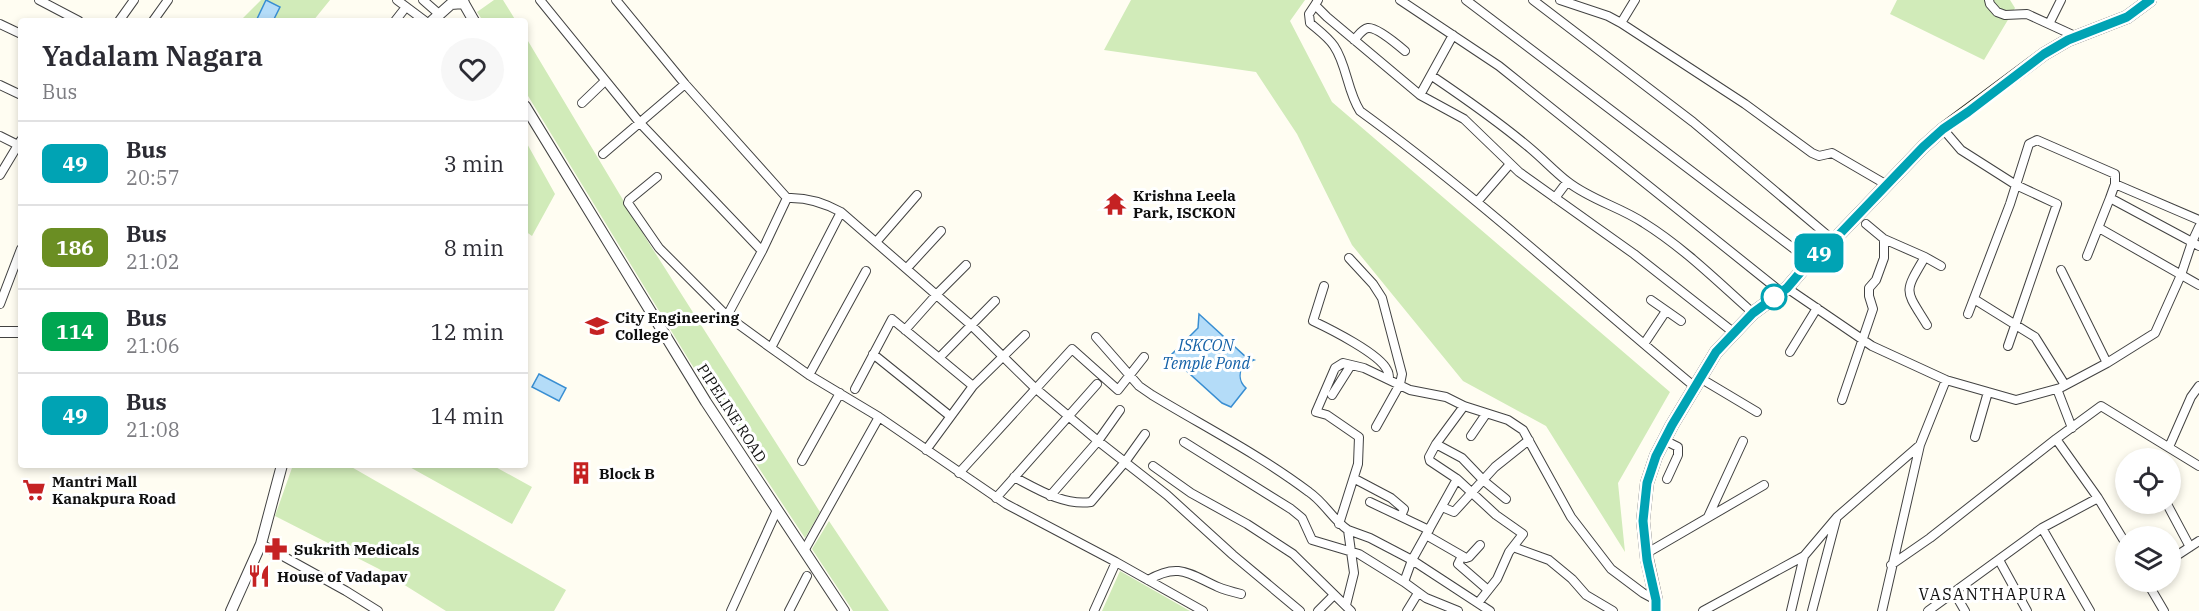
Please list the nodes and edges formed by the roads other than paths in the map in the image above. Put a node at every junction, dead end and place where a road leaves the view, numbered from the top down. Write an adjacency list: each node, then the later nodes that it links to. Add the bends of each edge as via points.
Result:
1 (39, 0): 20 (street)
2 (134, 0): 21 (street)
3 (168, 0): 22 (street)
4 (397, 0): 18 (street)
5 (423, 0): 19 (street)
6 (540, 0): 35 (street)
7 (616, 0): 36 (street)
8 (1400, 0): 30 (street)
9 (1466, 0): 75 (street)
10 (1533, 0): 67 (street, via 1693,122)
11 (1560, 0): 26 (street)
12 (1635, 0): 26 (street)
13 (1989, 0): 28 (street, via 1996,12 2027,14)
14 (2061, 0): 28 (street)
15 (465, 1): 19 (street, via 451,4); 25 (street)
16 (2148, 1): 31 (main road, via 2127,17)
17 (1317, 2): 32 (street); 59 (street, via 1308,14 1310,23 1334,46 1359,111)
18 (406, 7): 23 (street); 24 (street)
19 (436, 17)
20 (73, 18)
21 (121, 18)
22 (155, 18)
23 (397, 18)
24 (421, 18)
25 (473, 18)
26 (1621, 23): 53 (street, via 1812,153 1832,153)
27 (0, 24): 29 (street)
28 (2049, 24): 31 (street)
29 (18, 33)
30 (1453, 36): 34 (street); 84 (street, via 1499,66)
31 (2075, 36): 43 (main road, via 2044,54)
32 (1354, 40): 33 (street, via 1361,31 1376,29); 39 (street)
33 (1406, 51)
34 (1432, 76): 39 (street); 51 (street, via 1481,109)
35 (606, 81): 40 (street); 42 (street)
36 (685, 84): 42 (street); 56 (street)
37 (0, 85): 38 (street)
38 (18, 94)
39 (1420, 95): 48 (street, via 1464,119)
40 (582, 104)
41 (528, 111): 173 (street, PIPELINE ROAD)
42 (640, 123): 47 (street); 70 (street)
43 (1943, 129): 53 (main road); 54 (street, via 1961,150)
44 (0, 136): 45 (street)
45 (18, 143)
46 (18, 145): 49 (street)
47 (603, 154)
48 (1510, 164): 57 (street); 59 (street)
49 (0, 175)
50 (657, 177): 94 (street, via 628,203 659,248)
51 (1567, 182): 57 (street); 92 (street, via 1647,225)
52 (2115, 184): 54 (street, via 2115,174 2037,140 2029,144); 58 (street); 61 (street)
53 (1887, 185): 67 (main road)
54 (2016, 186): 86 (street); 96 (street, via 2056,204)
55 (917, 195): 68 (street)
56 (787, 198): 60 (street, via 805,197); 70 (street)
57 (1555, 198): 102 (street)
58 (2110, 198): 64 (street); 69 (street)
59 (1477, 202): 106 (street)
60 (841, 212): 68 (street); 108 (street)
61 (2199, 220)
62 (1866, 224): 66 (street)
63 (2199, 227): 69 (street)
64 (2099, 228): 71 (street); 81 (street)
65 (941, 231): 78 (street)
66 (1884, 239): 73 (street); 105 (street, via 1884,258 1869,288 1873,309)
67 (1833, 240): 75 (main road)
68 (877, 241): 78 (street)
69 (2196, 244): 81 (street)
70 (762, 251): 94 (street)
71 (2086, 256)
72 (18, 257): 89 (street)
73 (1925, 257): 77 (street); 98 (street, via 1908,290)
74 (1349, 258): 122 (street, via 1382,298 1402,374)
75 (1810, 261): 84 (main road)
76 (966, 265): 85 (street)
77 (1941, 266)
78 (907, 268): 85 (street)
79 (2061, 270): 114 (street)
80 (866, 271): 116 (street)
81 (2181, 275): 82 (street); 114 (street, via 2155,333)
82 (2199, 285)
83 (1324, 286): 118 (street, via 1313,321 1377,358 1387,369)
84 (1784, 290): 90 (street); 92 (main road)
85 (937, 294): 97 (street); 99 (street)
86 (1974, 299): 93 (street); 96 (street)
87 (1651, 300): 91 (street)
88 (995, 301): 97 (street)
89 (0, 304)
90 (1816, 308): 105 (street); 109 (street)
91 (1666, 311): 95 (street); 106 (street)
92 (1753, 313): 102 (main road)
93 (1968, 314)
94 (727, 316): 108 (street)
95 (1681, 321)
96 (2015, 324): 107 (street); 125 (street, via 2035,337)
97 (971, 325): 111 (street); 113 (street)
98 (1927, 325)
99 (906, 330): 110 (street, via 892,319); 113 (street)
100 (0, 332): 101 (street)
101 (18, 332)
102 (1733, 332): 120 (main road)
103 (1025, 335): 111 (street)
104 (1096, 337): 117 (street)
105 (1862, 339): 119 (street); 131 (street)
106 (1644, 344): 120 (street)
107 (2008, 346)
108 (771, 348): 116 (street)
109 (1790, 352)
110 (873, 354): 127 (street); 136 (street)
111 (1003, 357): 123 (street); 126 (street)
112 (1144, 357): 117 (street)
113 (939, 358): 123 (street)
114 (2107, 363): 125 (street)
115 (1351, 365): 118 (street); 130 (street); 161 (street, via 1343,363 1335,368 1316,412 1359,437)
116 (809, 375): 129 (street)
117 (1130, 375): 126 (street, via 1118,390 1072,349); 178 (street, via 1152,395 1311,492)
118 (1389, 379): 122 (street)
119 (1946, 381): 128 (street); 151 (street)
120 (1697, 382): 134 (street); 146 (main road)
121 (1097, 384): 137 (street)
122 (1400, 384): 132 (street); 139 (street)
123 (972, 386): 136 (street)
124 (2199, 386): 152 (street)
125 (2061, 387): 128 (street, via 2016,400); 140 (street)
126 (1035, 388): 137 (street); 159 (street)
127 (855, 389)
128 (1988, 392): 143 (street)
129 (840, 393): 138 (street); 154 (street)
130 (1332, 395)
131 (1842, 400)
132 (1464, 406): 135 (street); 150 (street)
133 (1120, 410): 147 (street)
134 (1757, 412)
135 (1486, 414): 142 (street); 145 (street, via 1508,420 1523,430)
136 (950, 416): 153 (street)
137 (1068, 416): 147 (street); 160 (street)
138 (879, 417): 153 (street); 188 (street)
139 (1376, 427)
140 (2072, 428): 144 (street); 152 (street, via 2101,406)
141 (1145, 434): 155 (street)
142 (1471, 436)
143 (1976, 437)
144 (2056, 439): 169 (street); 197 (street)
145 (1529, 440): 164 (street); 208 (street, via 1571,517 1611,569)
146 (1664, 440): 163 (street, via 1678,447); 190 (main road, via 1645,494)
147 (1098, 441): 155 (street); 167 (street)
148 (1743, 441): 177 (street)
149 (1184, 442): 189 (street, via 1291,509 1302,518 1312,540)
150 (1436, 444): 162 (street, via 1430,461); 164 (street, via 1462,458)
151 (1920, 446): 176 (street); 197 (street)
152 (2169, 447): 157 (street)
153 (926, 450): 159 (street)
154 (802, 461)
155 (1125, 462): 167 (street, via 1091,502); 217 (street)
156 (1153, 466): 206 (street, via 1191,494 1293,554)
157 (2199, 466)
158 (281, 468): 184 (street)
159 (959, 473): 168 (street)
160 (1014, 477): 167 (street); 168 (street)
161 (1354, 479): 175 (street, via 1396,502 1404,509); 178 (street)
162 (1457, 479): 166 (street); 172 (street)
163 (1667, 479)
164 (1484, 481): 166 (street); 170 (street)
165 (1764, 485): 177 (street)
166 (1470, 493): 172 (street, via 1454,512); 186 (street, via 1523,534)
167 (1050, 496)
168 (996, 498): 196 (street)
169 (2098, 498): 179 (street); 180 (street)
170 (1506, 499)
171 (1370, 502): 175 (street)
172 (1442, 507): 182 (street)
173 (777, 510): 188 (street, PIPELINE ROAD); 212 (street)
174 (2172, 514): 187 (street)
175 (1401, 516): 182 (street)
176 (1837, 517): 193 (street); 225 (street)
177 (1707, 518): 190 (street)
178 (1339, 524): 181 (street)
179 (2115, 526)
180 (2042, 528): 195 (street); 230 (street)
181 (1348, 530): 189 (street); 194 (street)
182 (1427, 532): 192 (street); 194 (street)
183 (2199, 541): 187 (street)
184 (261, 544): 210 (street); 211 (street)
185 (1480, 545): 192 (street, via 1469,557)
186 (1513, 547): 201 (street); 222 (street, via 1550,561 1586,595)
187 (2190, 547): 191 (street)
188 (804, 551): 214 (street, PIPELINE ROAD)
189 (1350, 551): 200 (street); 209 (street, via 1354,573)
190 (1647, 553): 208 (main road)
191 (2181, 553)
192 (1462, 556): 201 (street, via 1458,564)
193 (1804, 556): 223 (street); 224 (street)
194 (1412, 560): 200 (street); 207 (street)
195 (1999, 560): 202 (street); 229 (street)
196 (1116, 562): 199 (street); 215 (street)
197 (1891, 565): 226 (street)
198 (807, 576): 213 (street)
199 (1148, 580): 205 (street, via 1174,569); 216 (street)
200 (1404, 582): 204 (street)
201 (1488, 590): 207 (street)
202 (1954, 592): 227 (street); 228 (street)
203 (2153, 592): 231 (street)
204 (1418, 593): 219 (street); 220 (street)
205 (1241, 594)
206 (1334, 595): 209 (street); 218 (street)
207 (1478, 603): 221 (street)
208 (1656, 605)
209 (1348, 608)
210 (231, 611)
211 (378, 611)
212 (731, 611)
213 (789, 611)
214 (844, 611)
215 (1094, 611)
216 (1203, 611)
217 (1300, 611)
218 (1318, 611)
219 (1407, 611)
220 (1458, 611)
221 (1490, 611)
222 (1613, 611)
223 (1703, 611)
224 (1791, 611)
225 (1812, 611)
226 (1882, 611)
227 (1928, 611)
228 (1965, 611)
229 (2027, 611)
230 (2090, 611)
231 (2164, 611)

